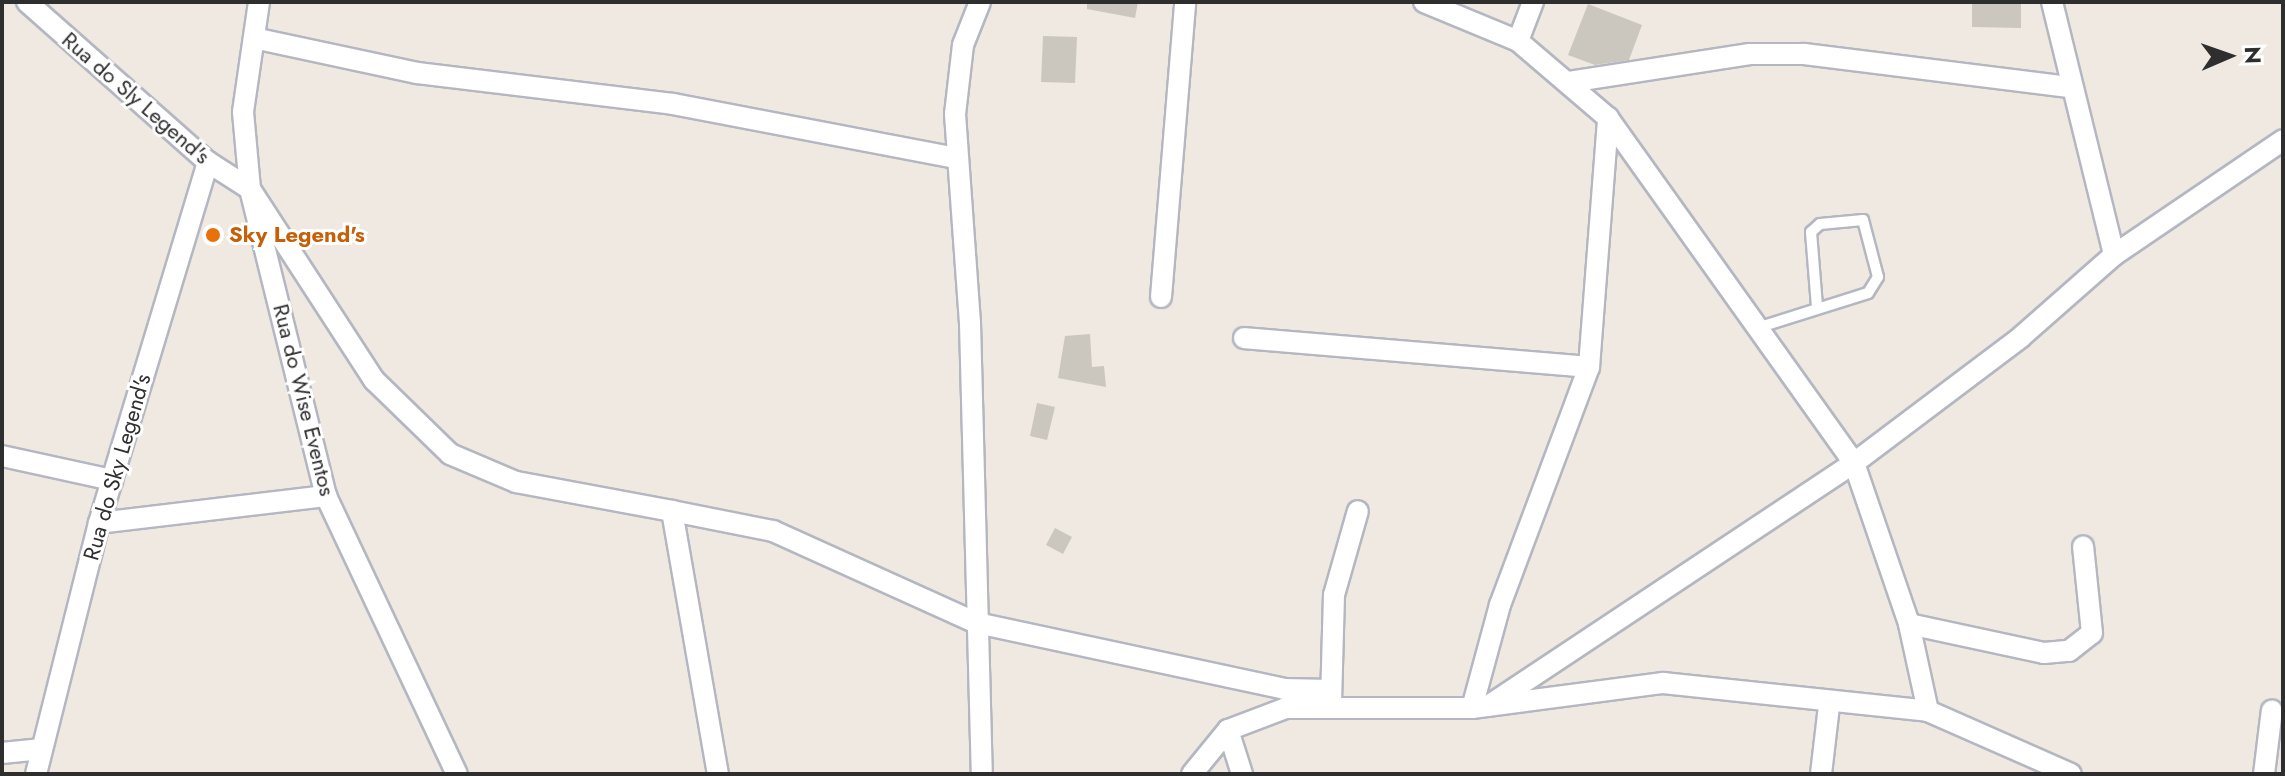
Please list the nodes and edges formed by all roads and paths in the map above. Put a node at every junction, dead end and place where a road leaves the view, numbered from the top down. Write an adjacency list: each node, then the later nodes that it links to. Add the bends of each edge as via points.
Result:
1 (27, 2): 15 (street, Rua do Sly Legend's)
2 (259, 2): 8 (street, Rua do Wise Eventos)
3 (980, 2): 14 (street, via 956,83)
4 (1185, 2): 18 (street)
5 (1424, 2): 9 (street)
6 (1533, 2): 9 (street)
7 (2052, 2): 11 (street)
8 (254, 38): 14 (street, via 417,73 673,104); 16 (street, Rua do Wise Eventos, via 243,112)
9 (1518, 41): 10 (street)
10 (1569, 82): 11 (street, via 1750,54 1804,54); 12 (street)
11 (2069, 87): 17 (street)
12 (1608, 118): 20 (street); 22 (street)
13 (2283, 140): 17 (street)
14 (956, 158): 31 (street, via 970,323)
15 (208, 162): 16 (street, Rua do Sly Legend's); 25 (street, Rua do Sky Legend's)
16 (250, 189): 26 (street, Rua do Wise Eventos); 27 (street, via 374,380 450,454 516,482)
17 (2114, 255): 24 (street, via 2021,337)
18 (1161, 297)
19 (1817, 306): 19 (lane, via 1811,232 1863,220 1878,277 1868,293); 20 (lane)
20 (1755, 329): 24 (street)
21 (1244, 338): 22 (street)
22 (1589, 367): 35 (street, via 1500,605)
23 (2, 456): 25 (street)
24 (1854, 463): 32 (street); 35 (street)
25 (112, 480): 29 (street, Rua do Sky Legend's)
26 (326, 496): 29 (street); 42 (street, Rua do Wise Eventos)
27 (672, 511): 31 (street, via 773,531); 43 (street)
28 (1358, 511): 33 (street, via 1334,595)
29 (99, 523): 39 (street, Rua do Sky Legend's)
30 (2083, 546): 32 (street, via 2092,633 2069,651 2044,653)
31 (977, 623): 33 (street); 44 (street)
32 (1909, 624): 37 (street)
33 (1331, 698): 35 (street); 38 (street)
34 (1829, 706): 35 (street, via 1663,683); 37 (street); 47 (street)
35 (1480, 707)
36 (2272, 710): 49 (street)
37 (1928, 711): 48 (street)
38 (1228, 730): 45 (street); 46 (street)
39 (42, 749): 40 (street); 41 (street, Rua do Sky Legend's)
40 (2, 753)
41 (36, 774)
42 (457, 774)
43 (718, 774)
44 (982, 774)
45 (1192, 774)
46 (1242, 774)
47 (1821, 774)
48 (2071, 774)
49 (2264, 774)

